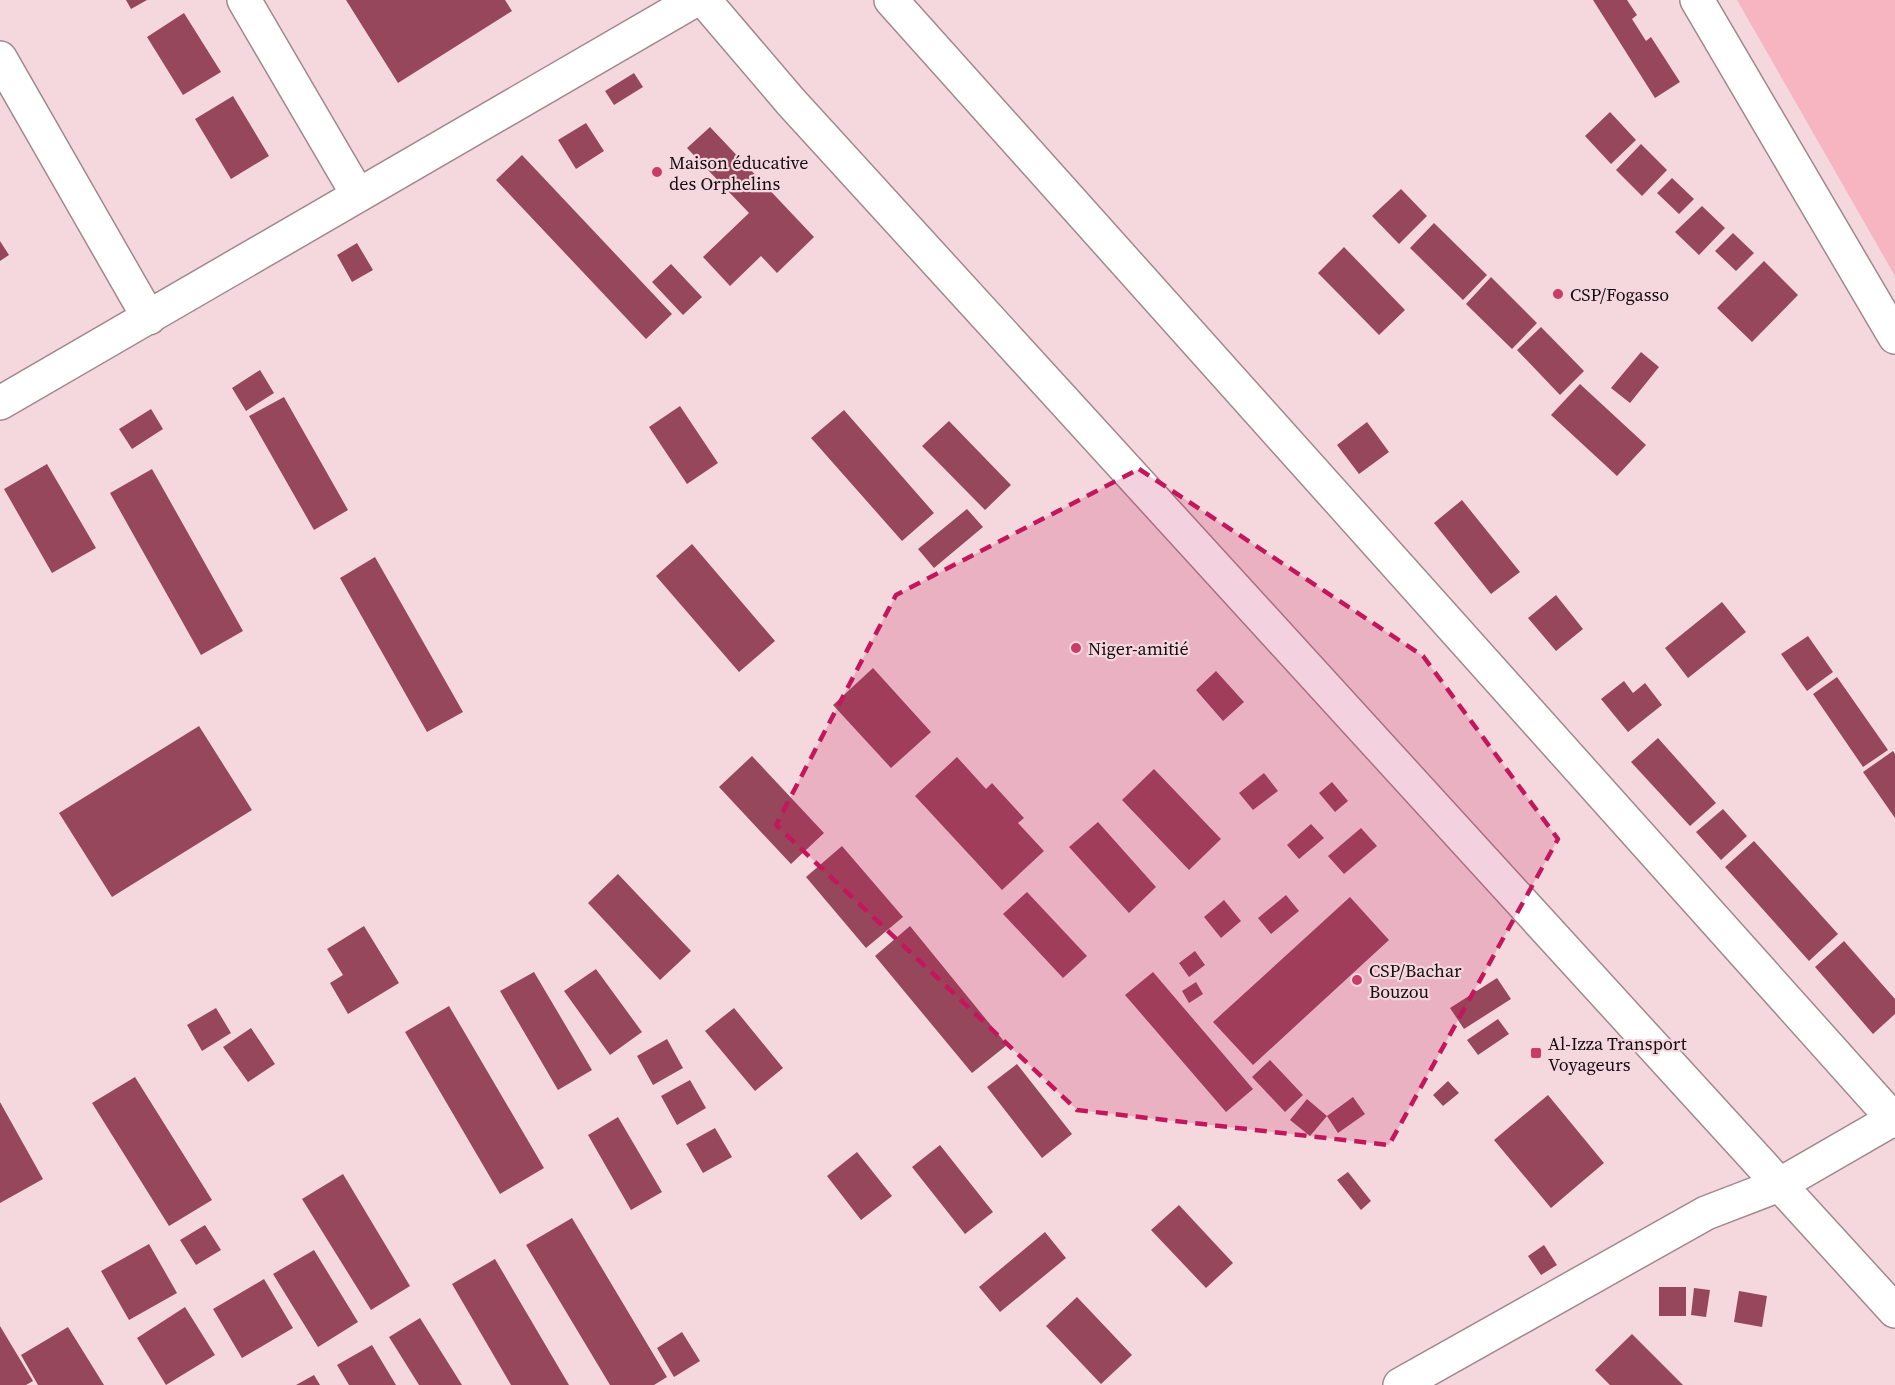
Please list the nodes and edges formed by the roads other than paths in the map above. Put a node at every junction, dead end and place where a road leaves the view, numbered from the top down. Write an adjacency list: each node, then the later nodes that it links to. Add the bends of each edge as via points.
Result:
1 (244, 0): 7 (street)
2 (695, 0): 7 (street)
3 (704, 0): 12 (street, via 807,120)
4 (891, 0): 11 (street)
5 (1697, 0): 9 (street)
6 (0, 58): 8 (street)
7 (358, 195): 8 (street)
8 (149, 318): 10 (street)
9 (1895, 337)
10 (0, 403)
11 (1895, 1119): 12 (street)
12 (1779, 1185): 13 (street); 14 (street, via 1706,1214)
13 (1895, 1311)
14 (1400, 1385)

